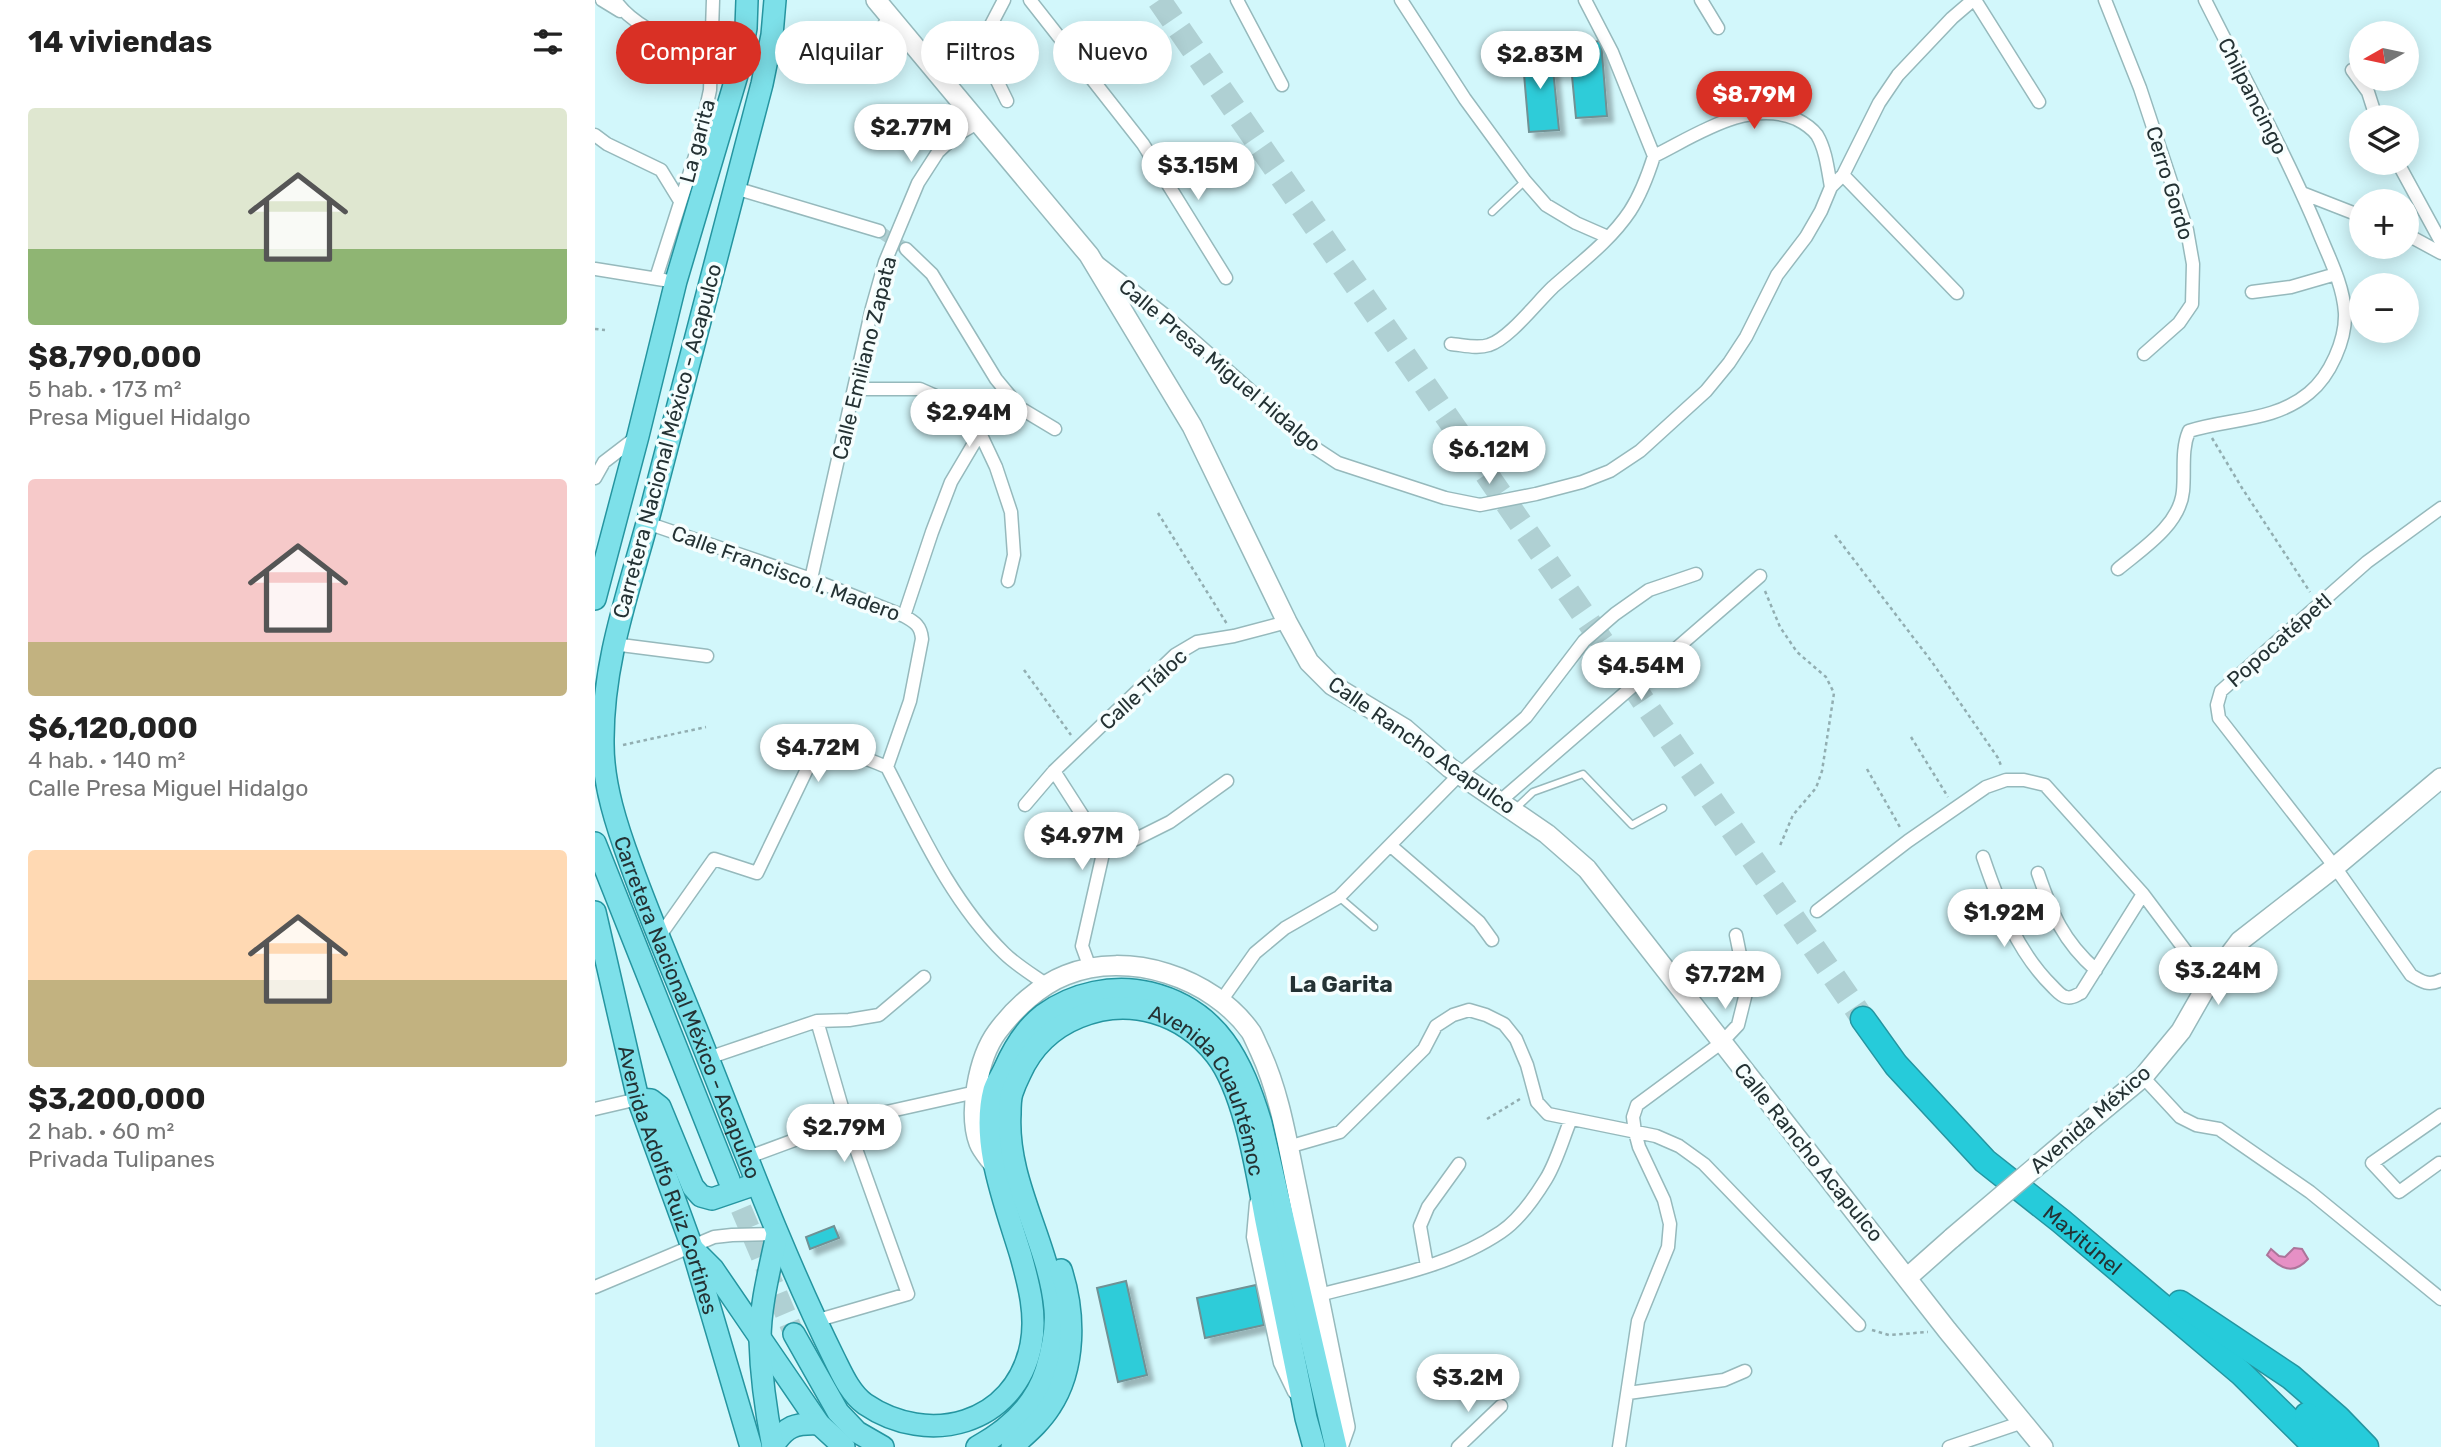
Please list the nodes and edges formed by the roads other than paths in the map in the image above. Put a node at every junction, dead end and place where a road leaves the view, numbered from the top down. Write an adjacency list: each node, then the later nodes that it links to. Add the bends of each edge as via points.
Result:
1 (602, 0): 16 (street)
2 (615, 0): 16 (street)
3 (713, 0): 19 (street, La garita)
4 (747, 0): 48 (main road, Carretera Nacional México - Acapulco, via 737,75)
5 (775, 0): 33 (main road, Carretera Nacional México - Acapulco, via 762,84)
6 (876, 0): 17 (main road, Calle Rancho Acapulco)
7 (1004, 0): 24 (street, via 982,42)
8 (1030, 0): 47 (street, via 1143,144)
9 (1237, 0): 23 (street)
10 (1401, 0): 31 (street)
11 (1585, 0): 28 (street, via 1612,52)
12 (1700, 0): 21 (street)
13 (1974, 0): 25 (street); 29 (street, via 1898,75 1878,103)
14 (2105, 0): 52 (street, Cerro Gordo, via 2179,204 2193,264 2192,303 2179,323)
15 (2205, 0): 34 (street, Chilpancingo)
16 (624, 13): 18 (street)
17 (890, 17): 20 (street); 26 (main road, Calle Rancho Acapulco)
18 (636, 21)
19 (713, 21)
20 (887, 21)
21 (1718, 28)
22 (710, 84): 35 (street, La garita, via 697,150)
23 (1282, 85)
24 (1007, 101)
25 (2039, 102)
26 (977, 123): 44 (main road, Calle Rancho Acapulco); 53 (street, Calle Emiliano Zapata, via 938,152 918,183 885,262)
27 (595, 135): 35 (street, via 661,170)
28 (1654, 156): 32 (street, via 1727,120 1744,115 1789,116 1818,136); 39 (street, via 1630,211)
29 (1843, 175): 32 (street); 50 (street)
30 (2405, 175): 41 (street)
31 (1525, 181): 37 (lane); 39 (street, via 1546,205)
32 (1831, 187): 44 (street, Calle Presa Miguel Hidalgo, via 1729,363 1663,433 1610,471 1582,482 1480,505 1338,463 1306,442 1175,324)
33 (734, 188): 38 (street); 59 (main road, Carretera Nacional México - Acapulco)
34 (2302, 193): 36 (street); 46 (street)
35 (680, 201): 48 (street, La garita)
36 (2349, 211)
37 (1492, 212)
38 (879, 231)
39 (1608, 237): 51 (street, via 1502,338 1474,347)
40 (2419, 241): 43 (street)
41 (2441, 242)
42 (906, 249): 54 (street, via 932,274 996,379 1020,408)
43 (2441, 253)
44 (1089, 255): 67 (main road, Calle Rancho Acapulco, via 1192,426)
45 (595, 269): 48 (street)
46 (2336, 274): 49 (street); 60 (street, via 2345,316 2339,346 2325,375 2309,393 2281,411 2189,431 2183,494 2176,514)
47 (1226, 278)
48 (666, 280): 56 (main road, Carretera Nacional México - Acapulco)
49 (2252, 292)
50 (1957, 293)
51 (1451, 344)
52 (2144, 354)
53 (854, 389): 55 (street, via 920,389 945,400); 63 (street, Calle Emiliano Zapata)
54 (1055, 429)
55 (980, 433): 64 (street, via 1011,512 1014,555); 66 (street, via 951,482)
56 (638, 436): 57 (street, via 604,462); 65 (main road, Carretera Nacional México - Acapulco)
57 (595, 478)
58 (2441, 508): 82 (street, Popocatépetl, via 2367,562 2221,691 2219,718)
59 (647, 523): 63 (street, Calle Francisco I. Madero); 68 (main road, Carretera Nacional México - Acapulco)
60 (2118, 569)
61 (1696, 574): 72 (street, via 1649,590 1615,614 1584,641 1526,717)
62 (1761, 576): 76 (street)
63 (811, 579): 66 (street, Calle Francisco I. Madero)
64 (1008, 581)
65 (595, 599)
66 (904, 616): 70 (street, Calle Francisco I. Madero, via 922,629 922,639 910,701)
67 (1287, 622): 71 (street, Calle Tláloc, via 1197,642 1175,655); 72 (main road, Calle Rancho Acapulco, via 1309,662 1332,685 1405,729)
68 (613, 644): 69 (street); 90 (main road, Carretera Nacional México - Acapulco, via 605,687 603,750 618,830)
69 (707, 656)
70 (887, 766): 90 (street, via 842,751 809,765 757,873 715,859); 98 (street, via 936,862 971,915 1004,954)
71 (1054, 771): 75 (street, Calle Tláloc); 80 (street)
72 (1460, 774): 76 (main road, Calle Rancho Acapulco); 79 (street)
73 (2441, 778): 82 (main road, Avenida México)
74 (1227, 780): 80 (street, via 1170,822)
75 (1024, 805)
76 (1507, 806): 77 (lane, via 1583,774 1632,825); 102 (main road, Calle Rancho Acapulco, via 1587,869)
77 (1663, 808)
78 (595, 843): 117 (main road, Carretera Nacional México - Acapulco)
79 (1391, 846): 85 (street); 91 (street, via 1479,922)
80 (1104, 849): 93 (street, via 1082,946)
81 (1983, 857): 94 (street, via 1997,899 2036,970 2063,997 2081,993)
82 (2335, 867): 96 (street, Popocatépetl, via 2411,975 2423,983); 97 (main road, Avenida México, via 2240,941)
83 (2038, 873): 94 (street, via 2058,926)
84 (2143, 894): 86 (street, via 2045,785 2005,780 1986,787 1908,841); 94 (street); 97 (street)
85 (1339, 897): 88 (lane); 99 (street, via 1285,928 1255,953)
86 (1817, 911)
87 (595, 912): 92 (main road, Avenida Adolfo Ruiz Cortines)
88 (1374, 927)
89 (1736, 935): 102 (street, via 1747,989 1738,1025)
90 (659, 937): 103 (main road, Carretera Nacional México - Acapulco)
91 (1492, 940)
92 (601, 963): 106 (main road, Avenida Adolfo Ruiz Cortines)
93 (1090, 968): 98 (main road, Avenida Cuauhtémoc); 99 (main road, Avenida Cuauhtémoc, via 1123,965 1185,979)
94 (2096, 970)
95 (924, 977): 101 (street, via 879,1015)
96 (2441, 980)
97 (2209, 982): 104 (main road, Avenida México, via 2181,1031)
98 (1047, 985): 105 (main road, Avenida Cuauhtémoc, via 996,1033)
99 (1221, 1001): 112 (main road, Avenida Cuauhtémoc, via 1251,1032 1272,1079)
100 (1863, 1019): 119 (highway, Maxitúnel, via 1896,1065 1985,1161)
101 (817, 1021): 103 (street); 110 (street)
102 (1721, 1042): 111 (street, via 1637,1105); 124 (main road, Calle Rancho Acapulco)
103 (708, 1058): 113 (main road, Carretera Nacional México - Acapulco)
104 (2143, 1077): 124 (main road, Avenida México, bridge); 127 (street, via 2180,1117 2218,1129 2310,1192)
105 (976, 1092): 110 (street); 116 (main road, Avenida Cuauhtémoc, via 974,1121 980,1145)
106 (638, 1098): 107 (street); 118 (main road, via 660,1107 693,1187 701,1196 712,1199); 122 (main road, Avenida Adolfo Ruiz Cortines)
107 (595, 1110)
108 (2441, 1115): 114 (street, via 2372,1163 2399,1192)
109 (1571, 1119): 111 (street); 112 (street, via 1548,1114 1537,1102 1528,1065 1504,1024 1469,1010 1436,1026 1424,1049 1340,1132); 123 (street, via 1547,1177 1526,1208 1503,1231)
110 (846, 1121): 113 (street); 128 (street, via 908,1294)
111 (1635, 1132): 129 (street, via 1679,1146 1704,1164); 134 (street, via 1670,1224 1668,1247 1638,1321)
112 (1288, 1147): 126 (main road, Avenida Cuauhtémoc)
113 (746, 1158): 118 (main road, Carretera Nacional México - Acapulco)
114 (2439, 1163)
115 (1459, 1164): 123 (street, via 1420,1226)
116 (994, 1165): 128 (main road, Avenida Cuauhtémoc, via 1034,1313 1032,1344 1022,1375 1006,1399 980,1419 947,1429 916,1429 888,1420 860,1401); 145 (main road, Avenida Cuauhtémoc, via 994,1090 1014,1048 1036,1020 1060,1004 1114,989 1147,992 1182,1004 1209,1022 1230,1047 1249,1083)
117 (729, 1180)
118 (756, 1185): 121 (main road, Carretera Nacional México - Acapulco)
119 (2061, 1221): 132 (highway); 150 (highway, Maxitúnel, via 2241,1373)
120 (1033, 1227): 142 (main road, Avenida Cuauhtémoc, via 1055,1310 1053,1348 1042,1382 1023,1412 999,1436); 143 (main road, via 1062,1271 1070,1309 1070,1346 1050,1407); 144 (main road, Avenida Cuauhtémoc, via 1014,1165 1011,1095 1027,1059 1046,1036 1066,1022 1119,1007 1172,1017 1196,1034 1217,1056 1234,1089)
121 (777, 1234): 122 (street, via 714,1237); 128 (main road, Avenida Cuauhtémoc); 131 (main road)
122 (692, 1247): 125 (street); 131 (main road, via 713,1269); 138 (main road, Avenida Adolfo Ruiz Cortines)
123 (1427, 1266): 126 (street)
124 (1908, 1277): 136 (main road, Calle Rancho Acapulco)
125 (595, 1287)
126 (1319, 1295): 145 (main road, Avenida Cuauhtémoc, via 1345,1427)
127 (2441, 1298)
128 (815, 1321)
129 (1859, 1325)
130 (795, 1334): 141 (main road, via 838,1412 857,1432)
131 (760, 1338): 137 (main road); 139 (main road)
132 (2230, 1338): 151 (highway); 152 (highway, via 2291,1377)
133 (1745, 1371): 134 (street, via 1724,1381)
134 (1628, 1393): 147 (street)
135 (1501, 1406): 146 (street)
136 (2023, 1422): 148 (street); 149 (main road, Calle Rancho Acapulco)
137 (819, 1424): 139 (main road, via 800,1423 782,1432); 140 (main road)
138 (751, 1447)
139 (773, 1447)
140 (844, 1447)
141 (883, 1447)
142 (977, 1447)
143 (1012, 1447)
144 (1314, 1447)
145 (1337, 1447)
146 (1458, 1447)
147 (1619, 1447)
148 (1949, 1447)
149 (2043, 1447)
150 (2316, 1447)
151 (2338, 1447)
152 (2366, 1447)

